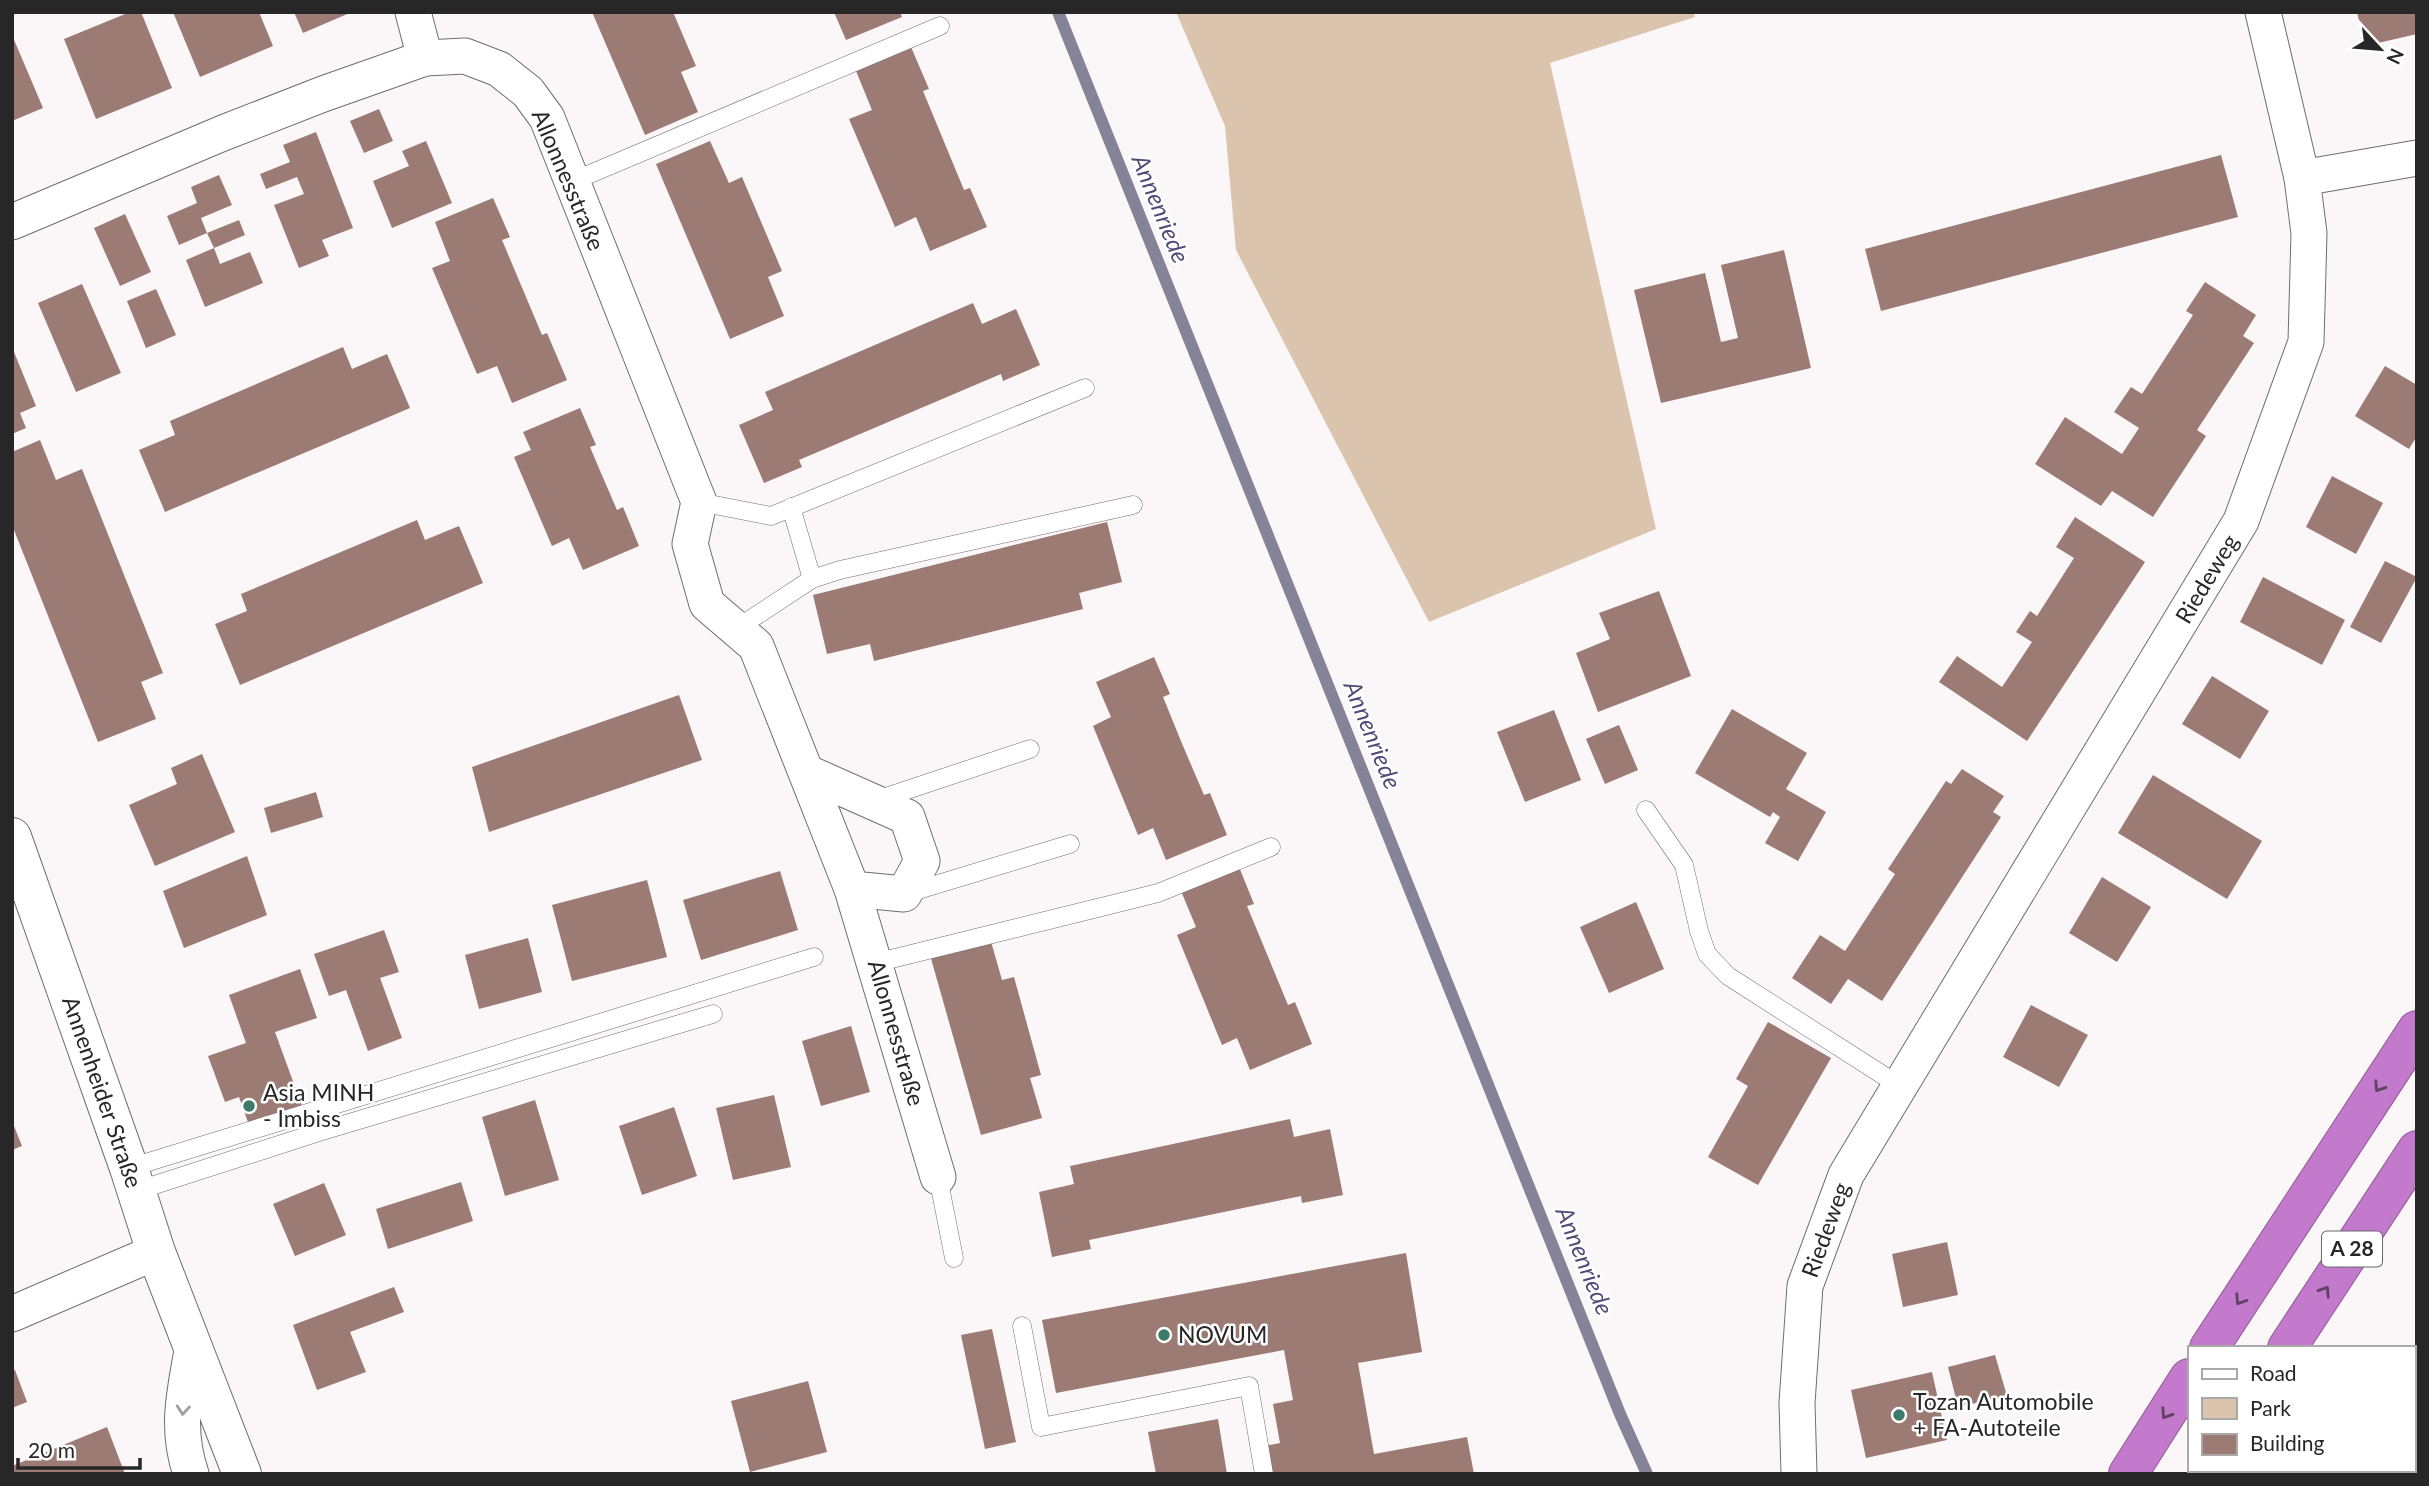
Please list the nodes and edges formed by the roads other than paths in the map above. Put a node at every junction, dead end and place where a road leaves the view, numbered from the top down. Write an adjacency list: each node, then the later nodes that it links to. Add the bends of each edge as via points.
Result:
1 (413, 12): 4 (street)
2 (2263, 12): 6 (street, Riedeweg)
3 (940, 26): 7 (lane)
4 (425, 58): 7 (street, Allonnesstraße, via 465,56 499,69 528,92 547,118); 8 (street, Allonnesstraße, via 236,128)
5 (2417, 158): 6 (street)
6 (2302, 178): 28 (street, Riedeweg, via 2309,233 2306,342 2241,521)
7 (571, 181): 10 (street, Allonnesstraße)
8 (12, 222)
9 (1085, 388): 12 (lane)
10 (699, 502): 12 (lane, via 771,516); 14 (street, Allonnesstraße, via 690,544 698,574 707,604)
11 (1133, 505): 13 (lane)
12 (791, 507): 13 (lane)
13 (812, 579): 14 (lane)
14 (736, 629): 16 (street, Allonnesstraße, via 756,646)
15 (1030, 749): 17 (lane)
16 (806, 772): 17 (street); 22 (street, Allonnesstraße)
17 (872, 802): 23 (street, via 907,817 911,828 922,861)
18 (1646, 810): 28 (lane, via 1684,865 1707,954 1728,976)
19 (12, 837): 31 (street, Annenheider Straße)
20 (1070, 844): 23 (lane)
21 (1271, 847): 25 (lane, via 1158,893)
22 (852, 889): 23 (street); 25 (street, Allonnesstraße)
23 (904, 894)
24 (814, 957): 31 (lane)
25 (875, 963): 30 (street, Allonnesstraße)
26 (713, 1014): 31 (lane, via 319,1132)
27 (2417, 1030): 37 (highway, A 28, one-way to 37)
28 (1900, 1086): 44 (street, Riedeweg, via 1846,1175 1805,1286 1797,1403)
29 (2417, 1150): 38 (highway, A 28, one-way to 29)
30 (938, 1177): 33 (lane)
31 (133, 1180): 32 (street, Annenheider Straße)
32 (156, 1252): 34 (street); 36 (street, Annenheider Straße)
33 (954, 1258)
34 (12, 1314)
35 (1022, 1326): 43 (lane, via 1041,1427 1249,1386)
36 (192, 1345): 41 (street, Annenheider Straße, one-way to 41, via 181,1424); 42 (street, Annenheider Straße)
37 (2210, 1346)
38 (2288, 1346)
39 (2188, 1380): 40 (highway, one-way to 40)
40 (2135, 1462)
41 (191, 1474)
42 (242, 1474)
43 (1264, 1474)
44 (1799, 1474)

